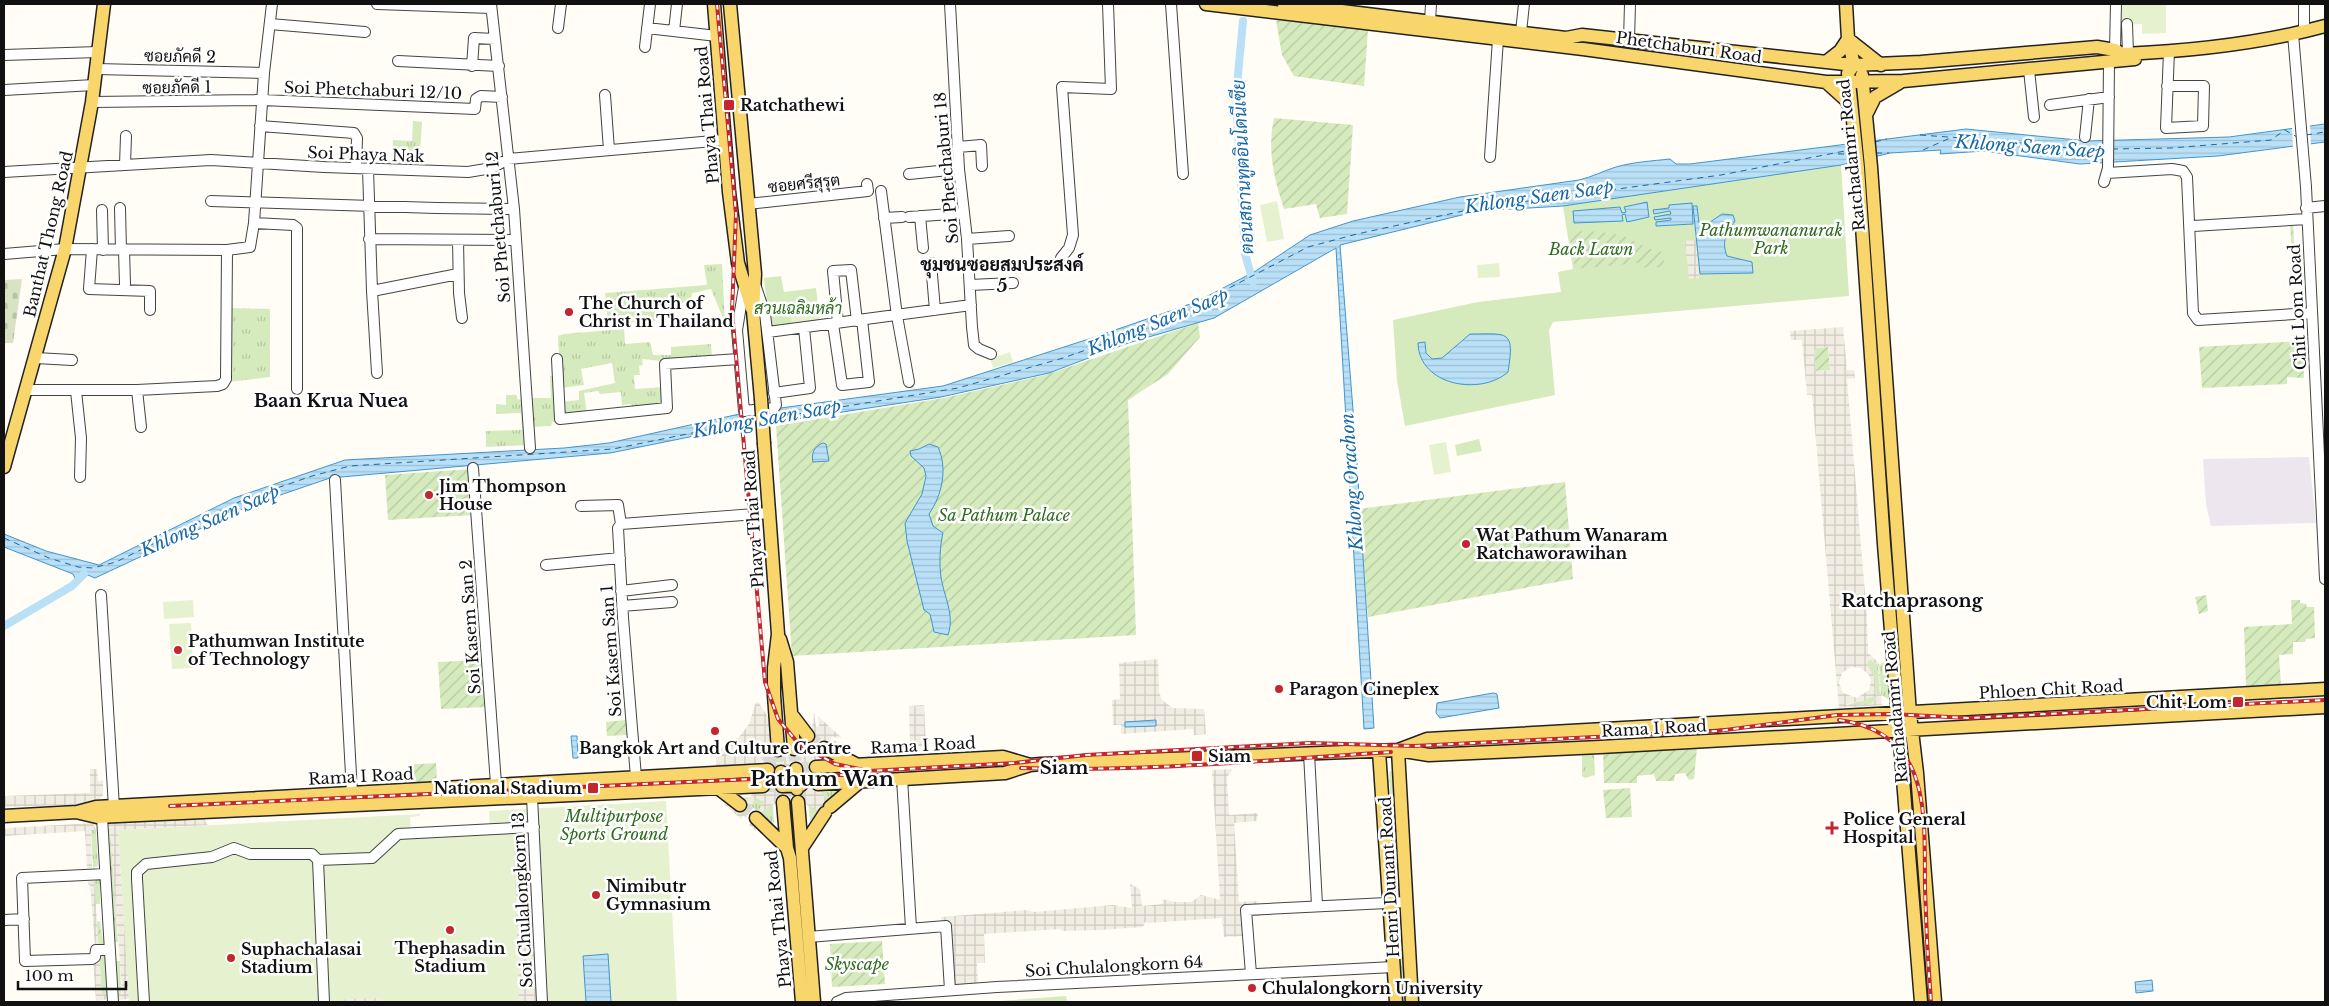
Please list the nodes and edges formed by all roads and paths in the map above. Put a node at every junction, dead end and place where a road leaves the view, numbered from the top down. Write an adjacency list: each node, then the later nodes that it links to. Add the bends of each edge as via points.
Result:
1 (104, 4): 40 (main road, Banthat Thong Road)
2 (272, 4): 23 (street)
3 (376, 4): 20 (street)
4 (561, 4): 26 (street)
5 (650, 4): 27 (street)
6 (677, 4): 28 (street)
7 (714, 4): 32 (main road, Phaya Thai Road)
8 (730, 4): 95 (main road, Phaya Thai Road)
9 (950, 4): 77 (street, Soi Phetchaburi 18)
10 (1108, 4): 120 (street, via 1111,89 1062,86 1073,235)
11 (1171, 4): 90 (street)
12 (1206, 4): 36 (main road, Phetchaburi Road)
13 (1284, 4): 21 (main road, Phetchaburi Road)
14 (1431, 4): 22 (street)
15 (1524, 4): 30 (street)
16 (1630, 4): 35 (street)
17 (1846, 4): 34 (main road)
18 (2116, 4): 38 (street)
19 (2304, 4): 31 (street, Chit Lom Road)
20 (491, 6): 33 (street, Soi Phetchaburi 12)
21 (1328, 6): 22 (main road, Phetchaburi Road)
22 (1430, 21): 30 (main road, Phetchaburi Road)
23 (270, 24): 29 (street); 54 (street)
24 (2127, 24): 41 (street)
25 (2325, 26): 31 (main road, Phetchaburi Road)
26 (558, 28)
27 (647, 28): 28 (street); 37 (street)
28 (674, 31): 32 (street)
29 (365, 32)
30 (1521, 32): 35 (main road, Phetchaburi Road, via 1566,38 1582,35)
31 (2299, 33): 39 (main road, Phetchaburi Road, via 2241,44); 99 (street, Chit Lom Road, via 2298,82)
32 (717, 36): 76 (main road, Phaya Thai Road)
33 (495, 39): 50 (street, via 474,38); 51 (street, Soi Phetchaburi 12)
34 (1848, 39): 45 (main road, via 1840,52); 48 (main road); 49 (main road)
35 (1629, 40): 43 (main road, Phetchaburi Road)
36 (1498, 41): 56 (main road, Phetchaburi Road); 79 (street)
37 (645, 47)
38 (2114, 50): 41 (main road, Phetchaburi Road); 47 (main road, Phetchaburi Road, via 2078,48)
39 (2167, 51): 41 (main road, Phetchaburi Road); 46 (main road, Phetchaburi Road, via 2158,56); 61 (street)
40 (98, 52): 42 (street); 52 (main road, Banthat Thong Road)
41 (2128, 54)
42 (4, 55)
43 (1788, 58): 45 (main road, Phetchaburi Road); 58 (main road, via 1837,66)
44 (398, 61): 50 (street)
45 (1826, 62): 48 (main road, Phetchaburi Road)
46 (2109, 62): 53 (main road, Phetchaburi Road); 65 (street)
47 (1916, 63): 49 (main road, Phetchaburi Road); 55 (main road)
48 (1854, 65): 49 (main road, Phetchaburi Road); 58 (main road, Ratchadamri Road); 59 (main road, Ratchadamri Road, via 1862,73)
49 (1881, 65)
50 (472, 66): 51 (street)
51 (500, 66): 64 (street, Soi Phetchaburi 12)
52 (96, 69): 54 (street, ซอยภัคดี 2); 60 (main road, Banthat Thong Road)
53 (2029, 70): 55 (main road, Phetchaburi Road); 72 (street)
54 (264, 73): 67 (street)
55 (1918, 80): 57 (main road, Phetchaburi Road)
56 (1826, 82): 58 (main road, Phetchaburi Road); 70 (main road, via 1846,100)
57 (1903, 82): 59 (main road, Phetchaburi Road); 71 (main road, via 1876,97)
58 (1845, 83): 59 (main road, Phetchaburi Road); 70 (main road, Ratchadamri Road)
59 (1863, 83): 71 (main road, Ratchadamri Road)
60 (94, 84): 62 (street); 68 (main road, Banthat Thong Road)
61 (2167, 86): 61 (street, via 2166,128 2203,126 2204,86)
62 (4, 90)
63 (605, 95): 78 (street)
64 (502, 97): 67 (street, Soi Phetchaburi 12/10, via 481,96 476,99 475,109); 80 (street, Soi Phetchaburi 12)
65 (2109, 97): 66 (street); 131 (street, via 2106,174 2172,169 2183,171 2187,177 2193,313 2200,321)
66 (2089, 99): 69 (street); 75 (street)
67 (262, 100): 68 (street, ซอยภัคดี 1); 73 (street)
68 (92, 102): 84 (main road, Banthat Thong Road)
69 (2050, 105)
70 (1853, 115): 152 (main road, Ratchadamri Road)
71 (1866, 115): 152 (main road, Ratchadamri Road)
72 (2034, 117)
73 (260, 126): 81 (street); 85 (street, via 354,132 357,138)
74 (126, 136): 82 (street)
75 (2085, 137)
76 (726, 140): 78 (street, Soi Phaya Nak); 126 (main road, Phaya Thai Road, via 738,264)
77 (958, 147): 83 (street, via 981,145); 87 (street, Soi Phetchaburi 18)
78 (609, 150): 80 (street, Soi Phaya Nak)
79 (1490, 158)
80 (508, 159): 86 (street, Soi Phaya Nak, via 492,168 468,172); 100 (street, Soi Phetchaburi 12)
81 (257, 164): 82 (street, Soi Phaya Nak, via 211,160); 85 (street, Soi Phaya Nak); 94 (street)
82 (125, 165): 84 (street, Soi Phaya Nak)
83 (982, 166)
84 (80, 167): 88 (street, Soi Phaya Nak); 114 (main road, Banthat Thong Road)
85 (356, 168): 86 (street, Soi Phaya Nak)
86 (368, 169): 96 (street)
87 (959, 169): 89 (street); 102 (street, Soi Phetchaburi 18)
88 (4, 172)
89 (909, 174)
90 (1182, 174)
91 (865, 188): 95 (street, ซอยศรีสุรุต)
92 (881, 191): 104 (street)
93 (211, 201): 94 (street)
94 (256, 203): 96 (street); 106 (street)
95 (748, 204): 126 (main road, Phaya Thai Road)
96 (369, 205): 100 (street); 109 (street)
97 (2325, 206): 99 (street)
98 (120, 208): 117 (street)
99 (2306, 208): 105 (street, Chit Lom Road)
100 (514, 209): 111 (street, Soi Phetchaburi 12)
101 (102, 210): 116 (street)
102 (964, 214): 103 (street); 112 (street, Soi Phetchaburi 18)
103 (920, 216): 104 (street); 113 (street)
104 (884, 218): 132 (street)
105 (2307, 219): 107 (street); 131 (street, Chit Lom Road)
106 (254, 223): 118 (street, via 250,247); 145 (street, via 293,225 297,228)
107 (2193, 226)
108 (1009, 236): 112 (street)
109 (370, 239): 110 (street); 127 (street)
110 (458, 240): 111 (street); 122 (street)
111 (515, 240): 151 (street, Soi Phetchaburi 12)
112 (967, 240): 125 (street, Soi Phetchaburi 18)
113 (923, 248)
114 (65, 249): 115 (street); 119 (street); 139 (main road, Banthat Thong Road)
115 (92, 249): 116 (street); 129 (street, via 90,289 150,292)
116 (103, 250): 117 (street)
117 (122, 250): 118 (street); 124 (street)
118 (227, 250): 148 (street, via 225,382 216,386)
119 (4, 254)
120 (1061, 258)
121 (931, 263): 130 (street)
122 (458, 274): 127 (street); 133 (street)
123 (1013, 283): 125 (street)
124 (125, 284)
125 (970, 285): 128 (street, Soi Phetchaburi 18)
126 (750, 287): 137 (street, via 765,314); 141 (street, via 737,330); 160 (main road, Phaya Thai Road, bridge)
127 (372, 291): 143 (street)
128 (971, 305): 130 (street); 138 (street, Soi Phetchaburi 18, via 974,344)
129 (150, 310)
130 (935, 310): 132 (street)
131 (2312, 313): 164 (street, Chit Lom Road)
132 (897, 316): 134 (street); 144 (street)
133 (462, 318)
134 (859, 320): 135 (street); 135 (street, via 851,270 833,271); 135 (street, via 869,382 842,385)
135 (836, 323): 136 (street)
136 (804, 328): 137 (street); 149 (street, via 810,388)
137 (768, 332): 149 (street)
138 (991, 354)
139 (36, 358): 142 (street); 146 (main road, Banthat Thong Road)
140 (557, 358): 141 (street, via 560,419 667,408 665,364)
141 (739, 359): 149 (street, via 744,411 774,408)
142 (72, 360)
143 (377, 373)
144 (910, 382)
145 (297, 389)
146 (27, 390): 147 (street); 153 (main road, Banthat Thong Road)
147 (76, 390): 148 (street); 155 (street, via 81,438)
148 (138, 390): 150 (street)
149 (774, 393)
150 (141, 427)
151 (530, 448)
152 (1885, 452): 158 (main road, Ratchadamri Road); 159 (main road, Ratchadamri Road)
153 (4, 467)
154 (473, 468): 192 (street, Soi Kasem San 2)
155 (80, 477)
156 (335, 480): 197 (street)
157 (581, 506): 161 (street, Soi Kasem San 1, via 618,505)
158 (1895, 508): 159 (main road); 174 (main road, Ratchadamri Road)
159 (1882, 509): 174 (main road, Ratchadamri Road)
160 (769, 513): 161 (street); 170 (main road, Phaya Thai Road)
161 (621, 524): 162 (street, Soi Kasem San 1, via 618,528)
162 (620, 558): 163 (street); 166 (street, Soi Kasem San 1)
163 (546, 565)
164 (2325, 579)
165 (672, 585): 166 (street)
166 (621, 591): 169 (street, Soi Kasem San 1)
167 (101, 595): 202 (street)
168 (672, 602): 169 (street)
169 (622, 606): 189 (street, Soi Kasem San 1)
170 (778, 634): 173 (main road, Phaya Thai Road, via 787,662); 178 (main road, Phaya Thai Road, via 774,668)
171 (2325, 689): 174 (main road, Phloen Chit Road)
172 (2325, 707): 175 (main road, Phloen Chit Road)
173 (790, 713): 177 (main road); 180 (main road, Phaya Thai Road)
174 (1904, 714): 175 (main road, Ratchadamri Road); 181 (main road, Rama I Road, via 1427,739)
175 (1906, 731): 176 (main road, Rama I Road); 184 (main road, Ratchadamri Road); 215 (main road, Ratchadamri Road, via 1917,773)
176 (1882, 732): 181 (main road, Rama I Road, via 1429,755); 184 (main road, via 1896,743)
177 (808, 736)
178 (777, 747)
179 (824, 748): 185 (main road)
180 (794, 749)
181 (1398, 750): 182 (main road, Rama I Road); 217 (main road, Henri Dunant Road)
182 (1379, 751): 183 (main road, Rama I Road); 216 (main road, Henri Dunant Road)
183 (1309, 753): 186 (main road, Rama I Road); 218 (street)
184 (1903, 756): 213 (main road, Ratchadamri Road)
185 (856, 764): 186 (main road, Rama I Road, via 1004,757); 188 (main road, Rama I Road)
186 (1030, 765): 190 (main road, Rama I Road, via 1004,773)
187 (768, 766): 189 (main road, Rama I Road, via 751,771)
188 (816, 767)
189 (636, 777): 192 (main road, Rama I Road)
190 (902, 778): 191 (main road, Rama I Road); 223 (street)
191 (862, 780): 193 (main road, Rama I Road); 211 (main road, via 828,810)
192 (496, 784): 197 (main road, Rama I Road)
193 (818, 784)
194 (763, 786): 196 (main road, Rama I Road)
195 (798, 786): 195 (main road, via 782,786 789,770)
196 (718, 788): 198 (main road, Rama I Road); 201 (main road)
197 (352, 793): 202 (main road, Rama I Road)
198 (532, 797): 202 (main road, Rama I Road); 209 (street, Soi Chulalongkorn 13)
199 (783, 802): 208 (main road, Phaya Thai Road)
200 (798, 802): 207 (main road, Phaya Thai Road)
201 (740, 805)
202 (116, 810): 203 (main road, Rama I Road, via 96,807); 205 (main road, Rama I Road)
203 (77, 812): 204 (main road, Rama I Road); 205 (main road, Rama I Road)
204 (5, 817)
205 (102, 817): 214 (street)
206 (756, 818): 210 (main road)
207 (799, 818): 208 (main road, via 791,817); 211 (main road, Phaya Thai Road)
208 (784, 821): 210 (main road, Phaya Thai Road)
209 (534, 827): 212 (street, via 398,834 372,858); 232 (street, Soi Chulalongkorn 13)
210 (787, 848): 233 (main road, Phaya Thai Road)
211 (802, 848): 224 (main road, Phaya Thai Road)
212 (318, 860): 230 (street, via 312,854 250,854 234,848 212,857 146,864 137,872); 231 (street)
213 (1911, 872): 215 (main road); 220 (main road, Ratchadamri Road)
214 (106, 874): 221 (street, via 22,878); 225 (street)
215 (1925, 878): 219 (main road, Ratchadamri Road)
216 (1389, 902): 217 (street); 218 (street); 226 (main road, Henri Dunant Road)
217 (1407, 902): 237 (main road, Henri Dunant Road)
218 (1317, 906): 227 (street, via 1246,910)
219 (1928, 917): 220 (main road); 239 (main road, Ratchadamri Road)
220 (1914, 918): 238 (main road, Ratchadamri Road)
221 (24, 919): 222 (street); 225 (street, via 25,961 92,959 96,950)
222 (4, 920)
223 (911, 928): 224 (street); 228 (street, via 946,926)
224 (808, 937): 234 (main road, Phaya Thai Road)
225 (110, 950): 229 (street)
226 (1394, 967): 227 (street, Soi Chulalongkorn 64); 236 (main road, Henri Dunant Road)
227 (1251, 974): 228 (street, Soi Chulalongkorn 64)
228 (950, 990): 235 (street, Soi Chulalongkorn 64, via 846,998)
229 (113, 1002)
230 (144, 1002)
231 (324, 1002)
232 (542, 1002)
233 (802, 1002)
234 (814, 1002)
235 (837, 1002)
236 (1396, 1002)
237 (1412, 1002)
238 (1921, 1002)
239 (1935, 1002)

